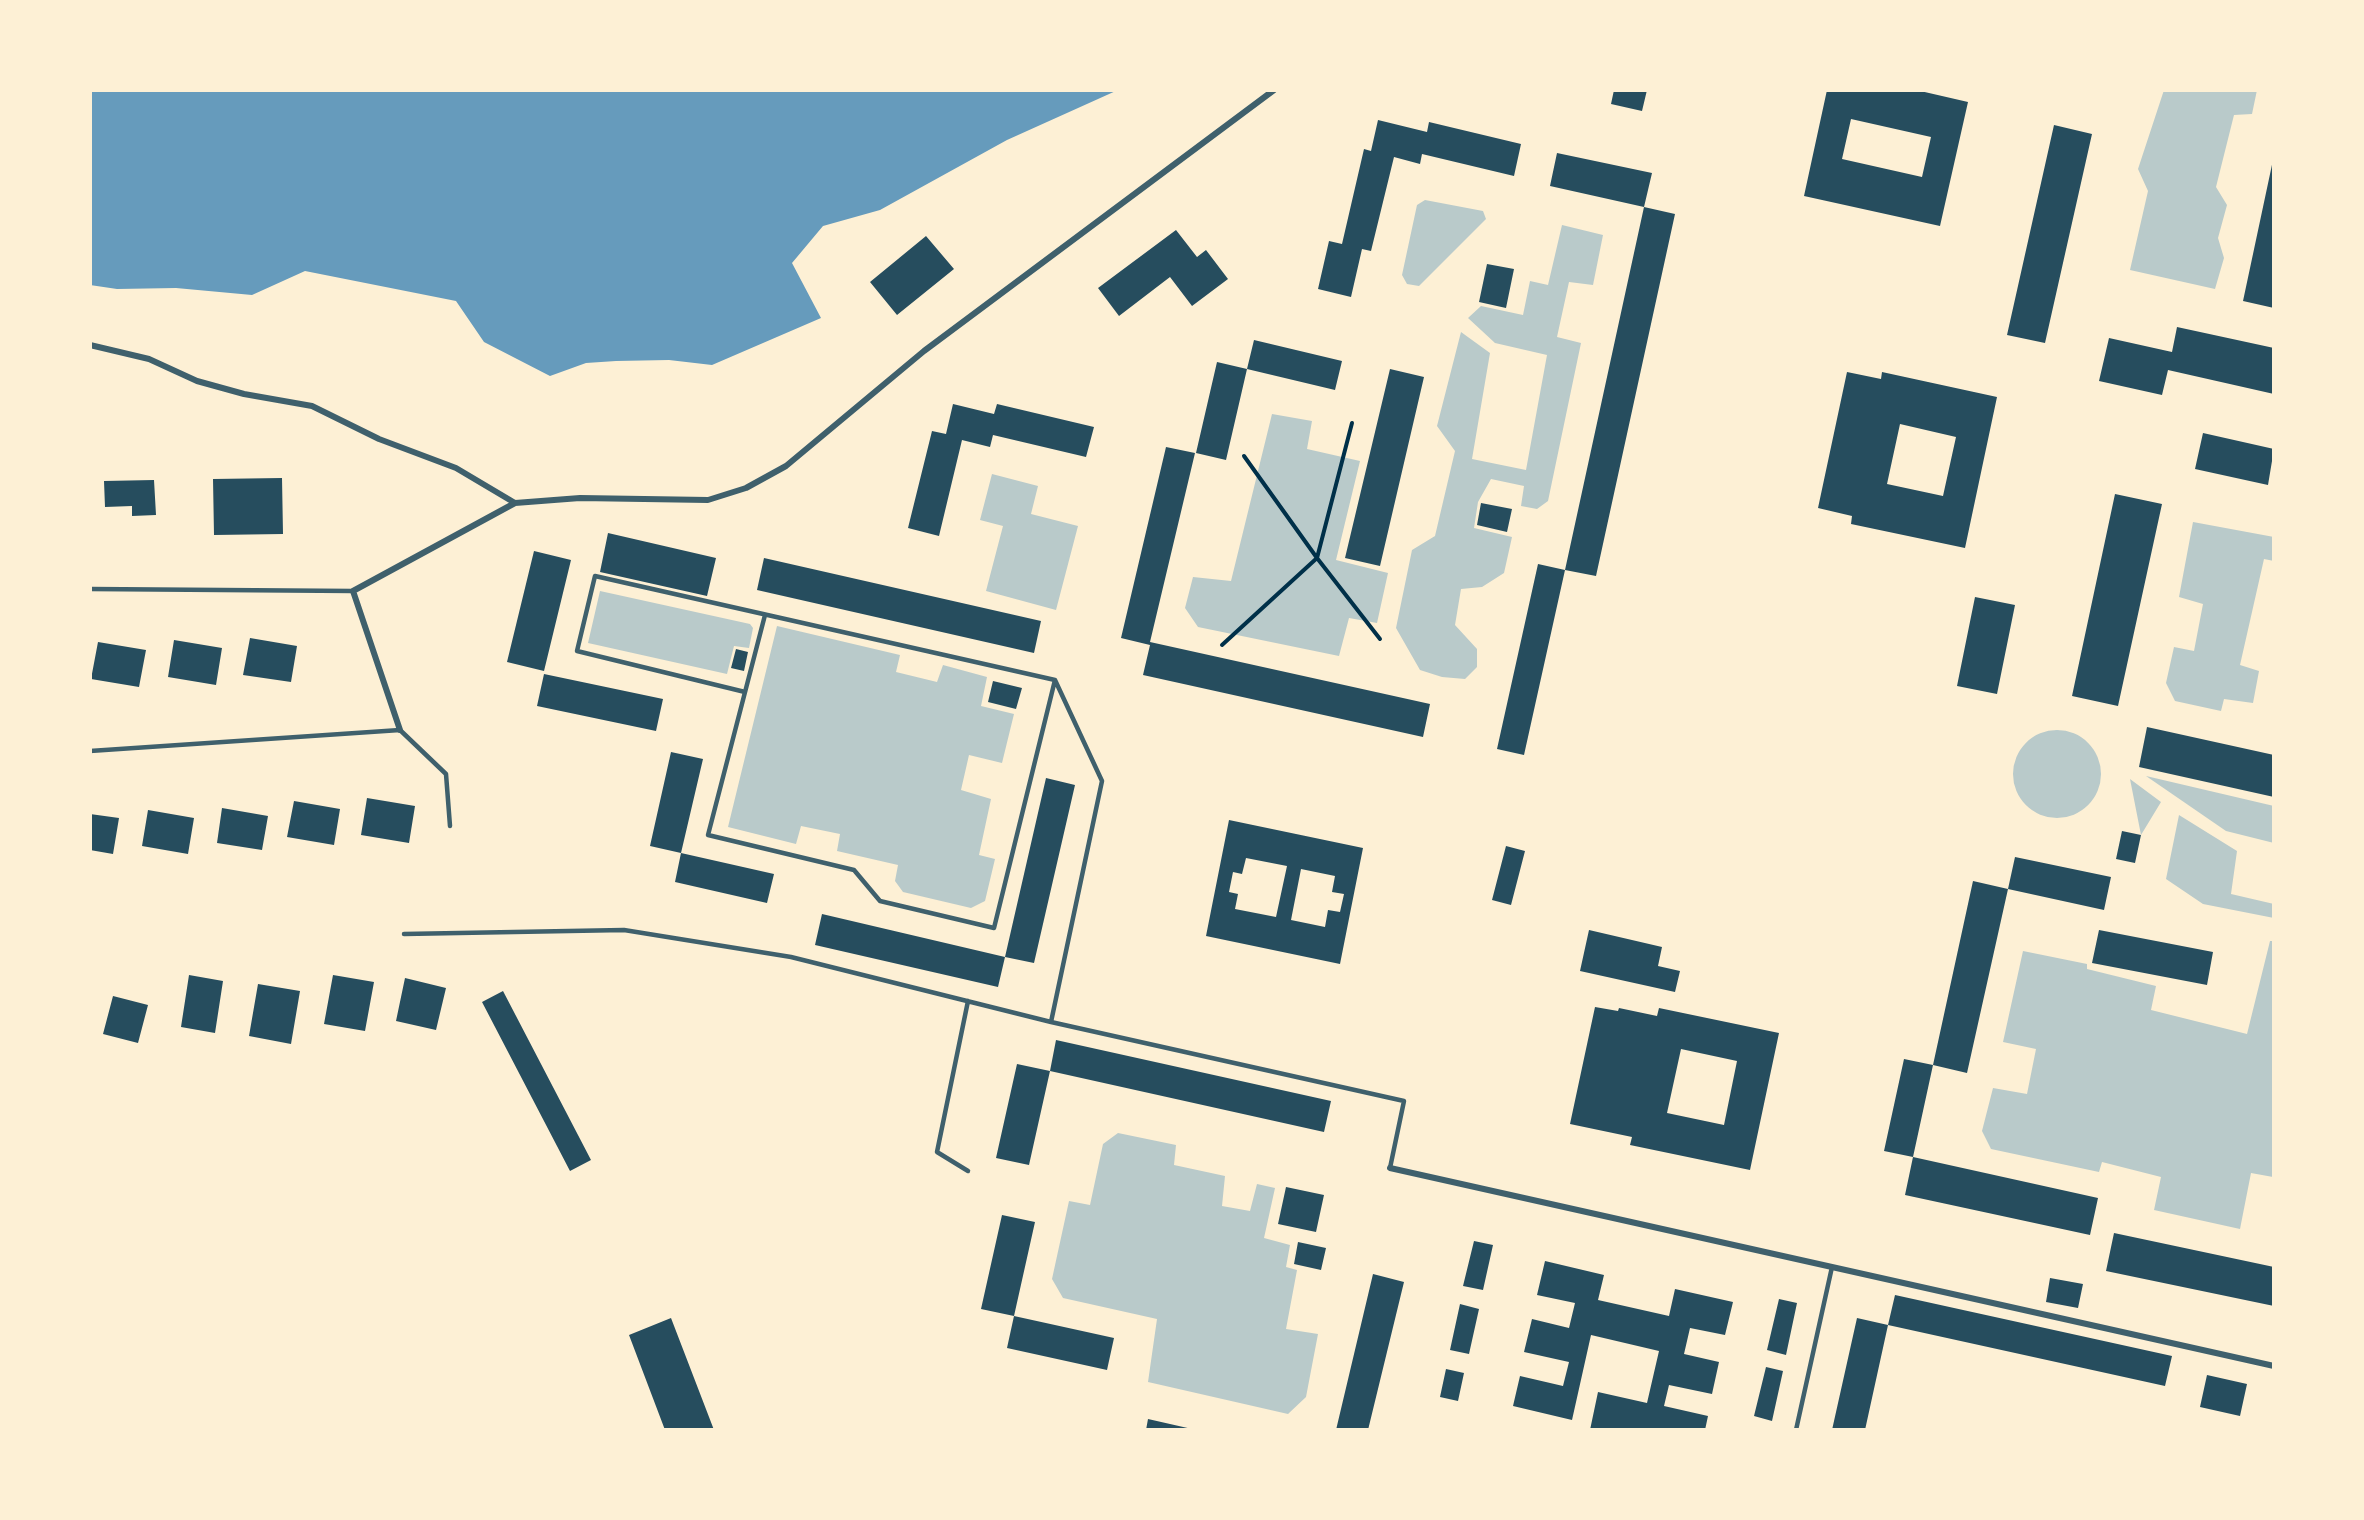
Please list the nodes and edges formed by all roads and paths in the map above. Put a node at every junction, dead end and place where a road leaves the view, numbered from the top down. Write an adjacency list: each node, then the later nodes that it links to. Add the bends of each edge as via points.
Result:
1 (1274, 90): 5 (street, via 924,351 786,466 756,483 708,500 580,498)
2 (90, 345): 5 (street, via 149,359 197,381 244,394 312,406 379,440 456,468)
3 (1352, 423): 6 (path)
4 (1244, 456): 6 (path)
5 (515, 503): 8 (street)
6 (1317, 558): 10 (path); 11 (path)
7 (90, 589): 8 (lane)
8 (353, 591): 14 (street)
9 (765, 615): 12 (lane); 13 (lane); 13 (lane, via 595,576 577,651)
10 (1380, 639)
11 (1222, 645)
12 (1055, 680): 13 (lane, via 994,928 880,902 854,870 708,835); 19 (lane, via 1102,781)
13 (745, 692)
14 (400, 729): 15 (lane); 16 (lane, via 446,774)
15 (90, 751)
16 (450, 826)
17 (404, 934): 18 (lane, via 624,930 790,957)
18 (968, 1001): 19 (lane); 21 (lane, via 936,1152)
19 (1051, 1022): 20 (lane, via 1404,1101)
20 (1390, 1168): 22 (street)
21 (968, 1171)
22 (1832, 1267): 23 (street); 24 (lane)
23 (2274, 1366)
24 (1797, 1430)

